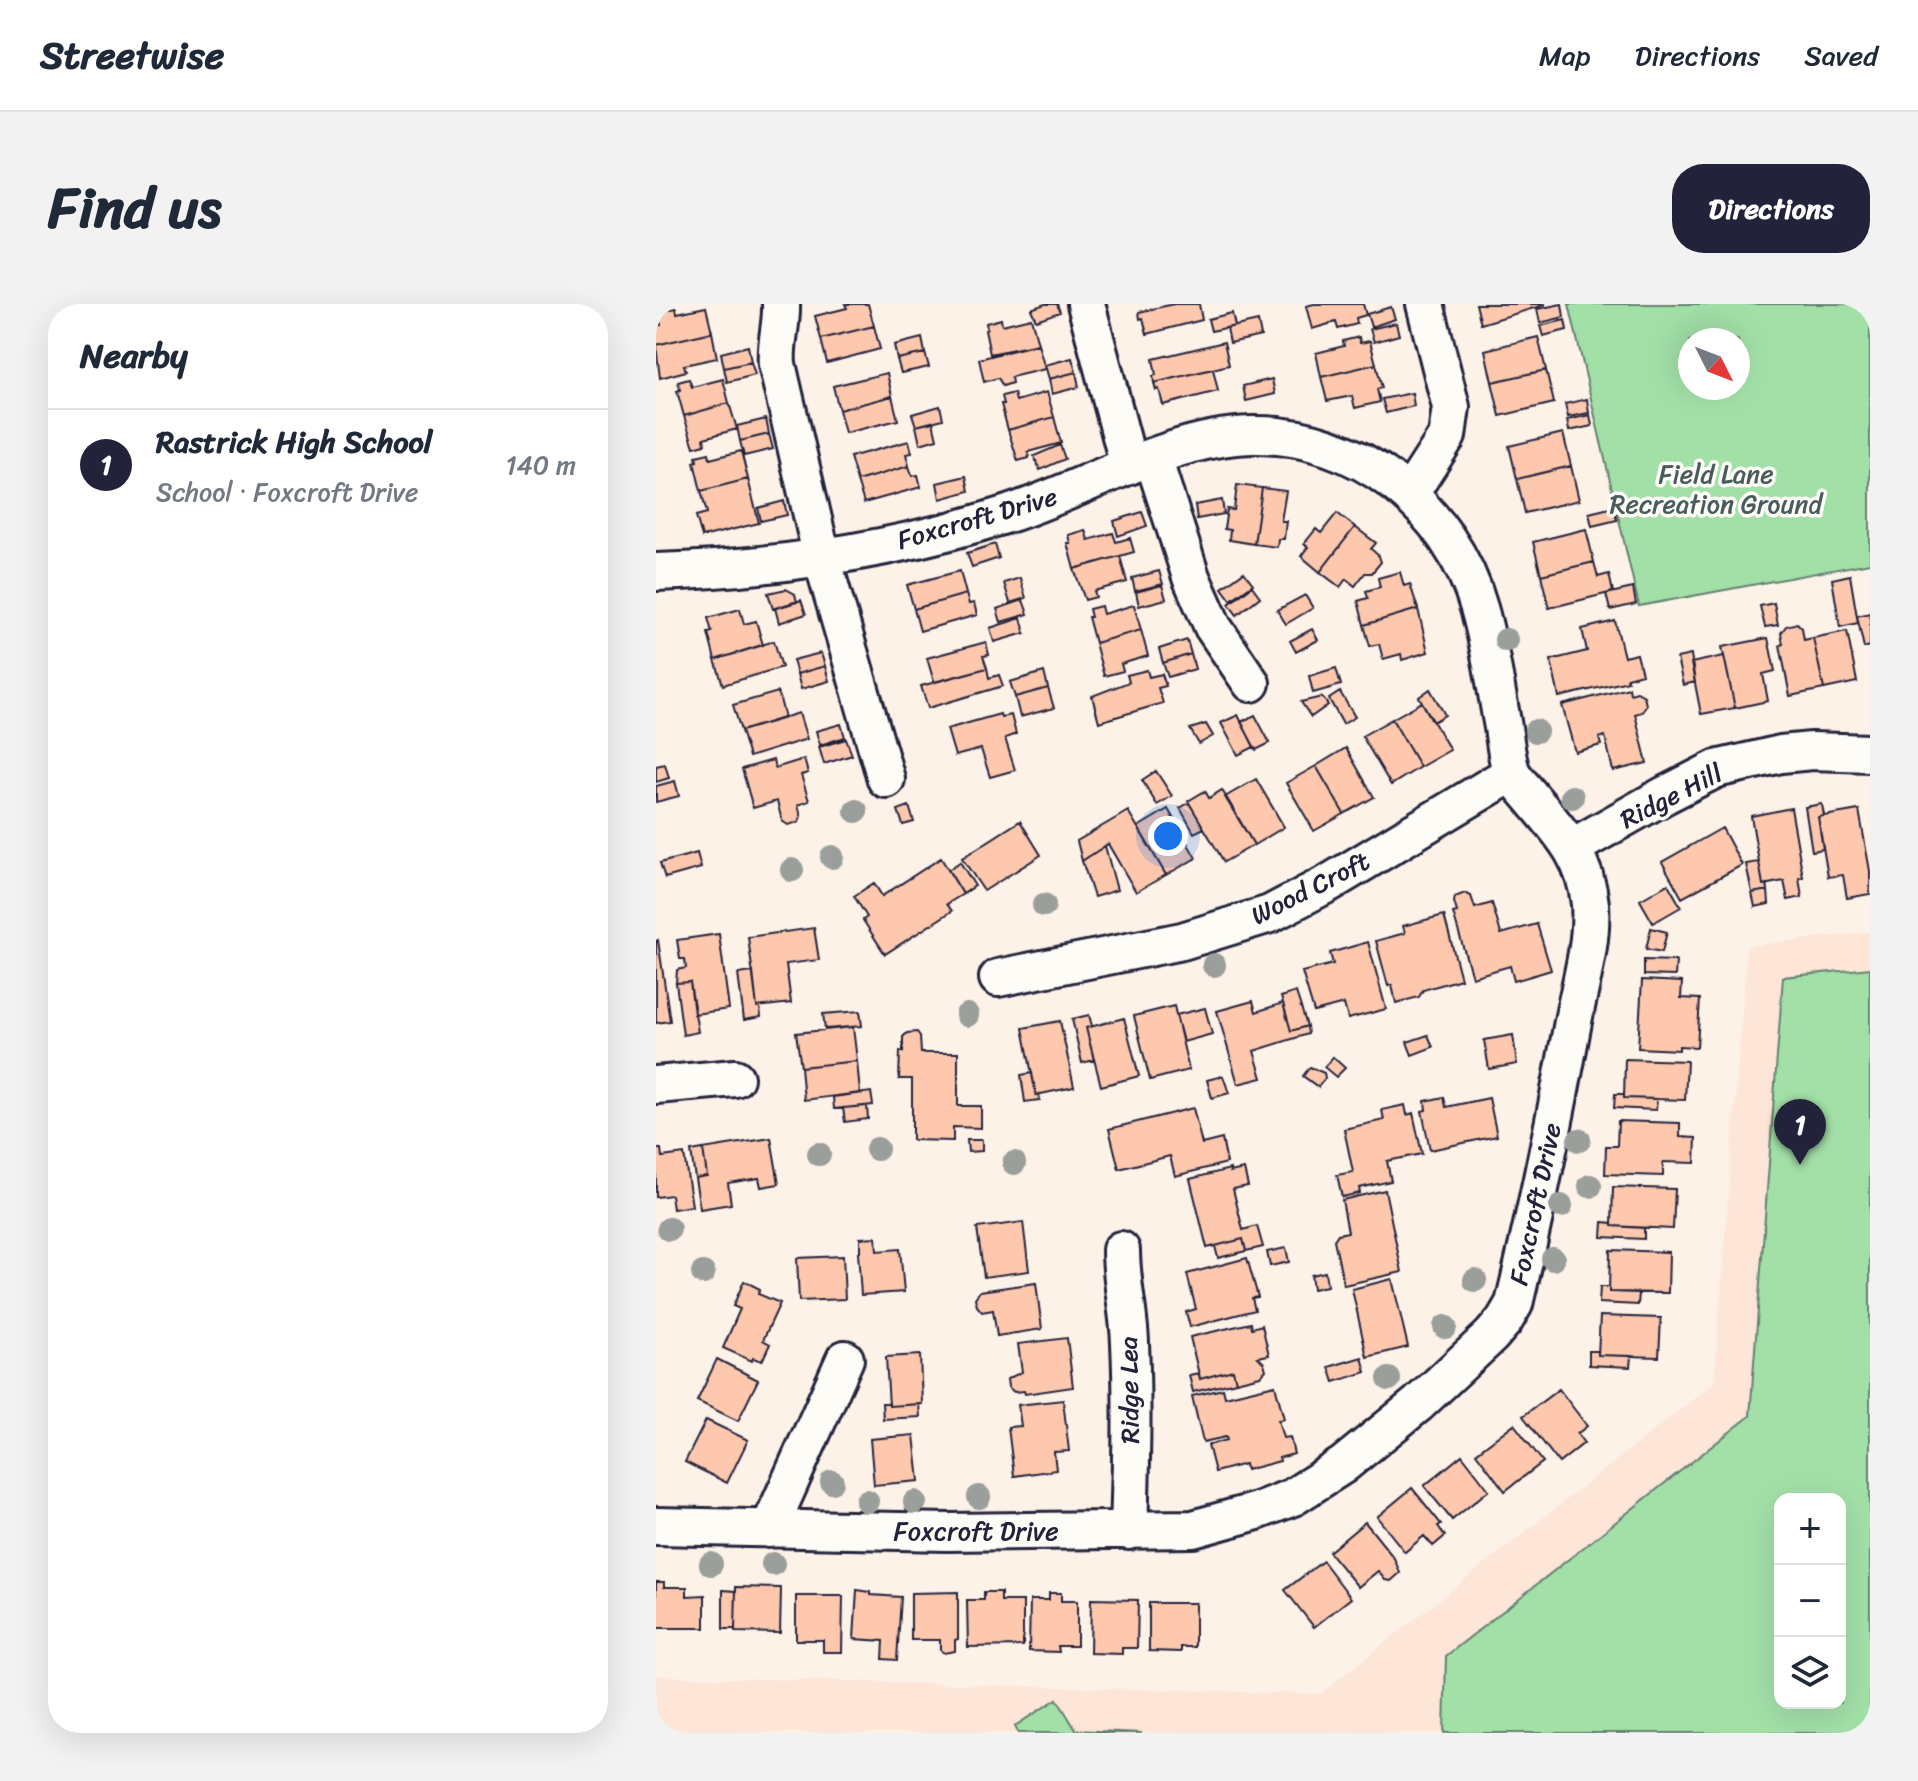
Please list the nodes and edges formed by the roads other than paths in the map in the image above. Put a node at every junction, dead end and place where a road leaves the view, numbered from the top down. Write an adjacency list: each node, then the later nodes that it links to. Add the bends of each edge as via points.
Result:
1 (781, 304): 6 (street, via 777,364)
2 (1086, 304): 4 (street)
3 (1425, 304): 5 (street, via 1451,407 1447,436)
4 (1141, 462): 5 (street, Foxcroft Drive, via 1212,439 1298,438 1351,455); 6 (street, Foxcroft Drive, via 1006,515); 8 (street, via 1213,627)
5 (1409, 495): 10 (street, Foxcroft Drive, via 1459,555 1478,605)
6 (822, 558): 7 (street, Foxcroft Drive); 11 (street)
7 (656, 572)
8 (1251, 683)
9 (1870, 753): 12 (street, Ridge Hill, via 1781,754 1716,769)
10 (1512, 773): 12 (street, Foxcroft Drive); 13 (street, Wood Croft, via 1270,914 1182,941)
11 (886, 779)
12 (1573, 847): 20 (street, Foxcroft Drive, via 1590,902 1590,931 1516,1293 1504,1321 1418,1404 1343,1465 1293,1497 1193,1529)
13 (998, 978)
14 (735, 1078): 15 (street)
15 (656, 1085)
16 (1121, 1250): 20 (street, Ridge Lea, via 1130,1338)
17 (845, 1359): 19 (street)
18 (656, 1526): 19 (street, Foxcroft Drive)
19 (769, 1529): 20 (street, Foxcroft Drive)
20 (1129, 1531)

